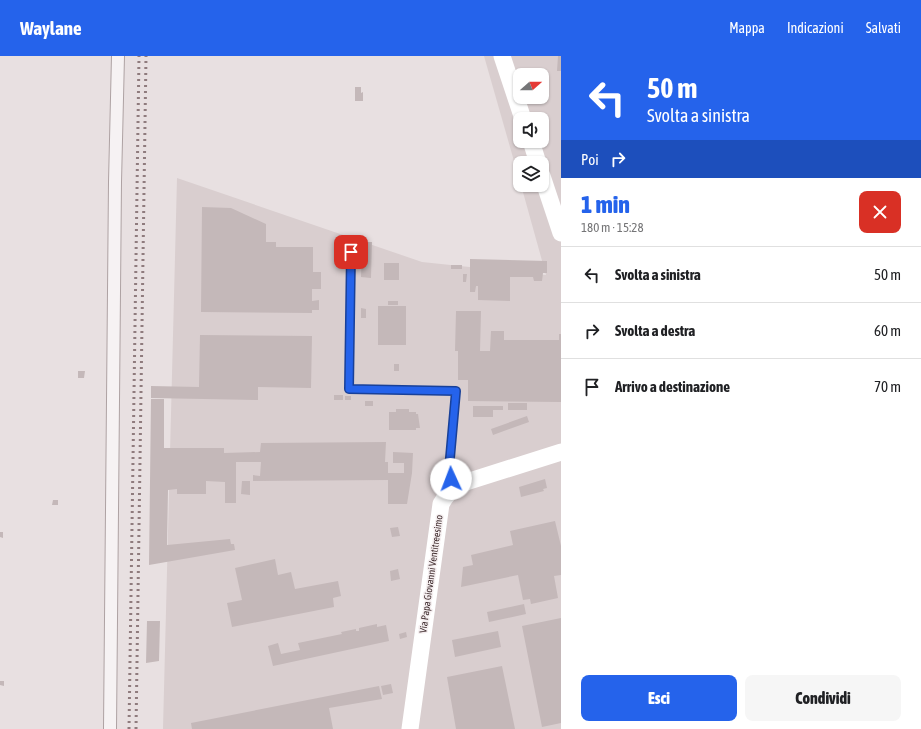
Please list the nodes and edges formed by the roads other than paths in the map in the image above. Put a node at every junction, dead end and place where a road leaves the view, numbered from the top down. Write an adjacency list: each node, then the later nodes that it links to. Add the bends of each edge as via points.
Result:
1 (118, 56): 9 (street, via 114,198)
2 (502, 56): 3 (street)
3 (521, 112)
4 (547, 192): 5 (street)
5 (561, 233)
6 (351, 252): 8 (lane, via 349,389 456,391 449,469)
7 (561, 452): 8 (street, via 460,484)
8 (452, 489): 10 (street, Via Papa Giovanni Ventitreesimo, via 441,504)
9 (110, 729)
10 (410, 729)

